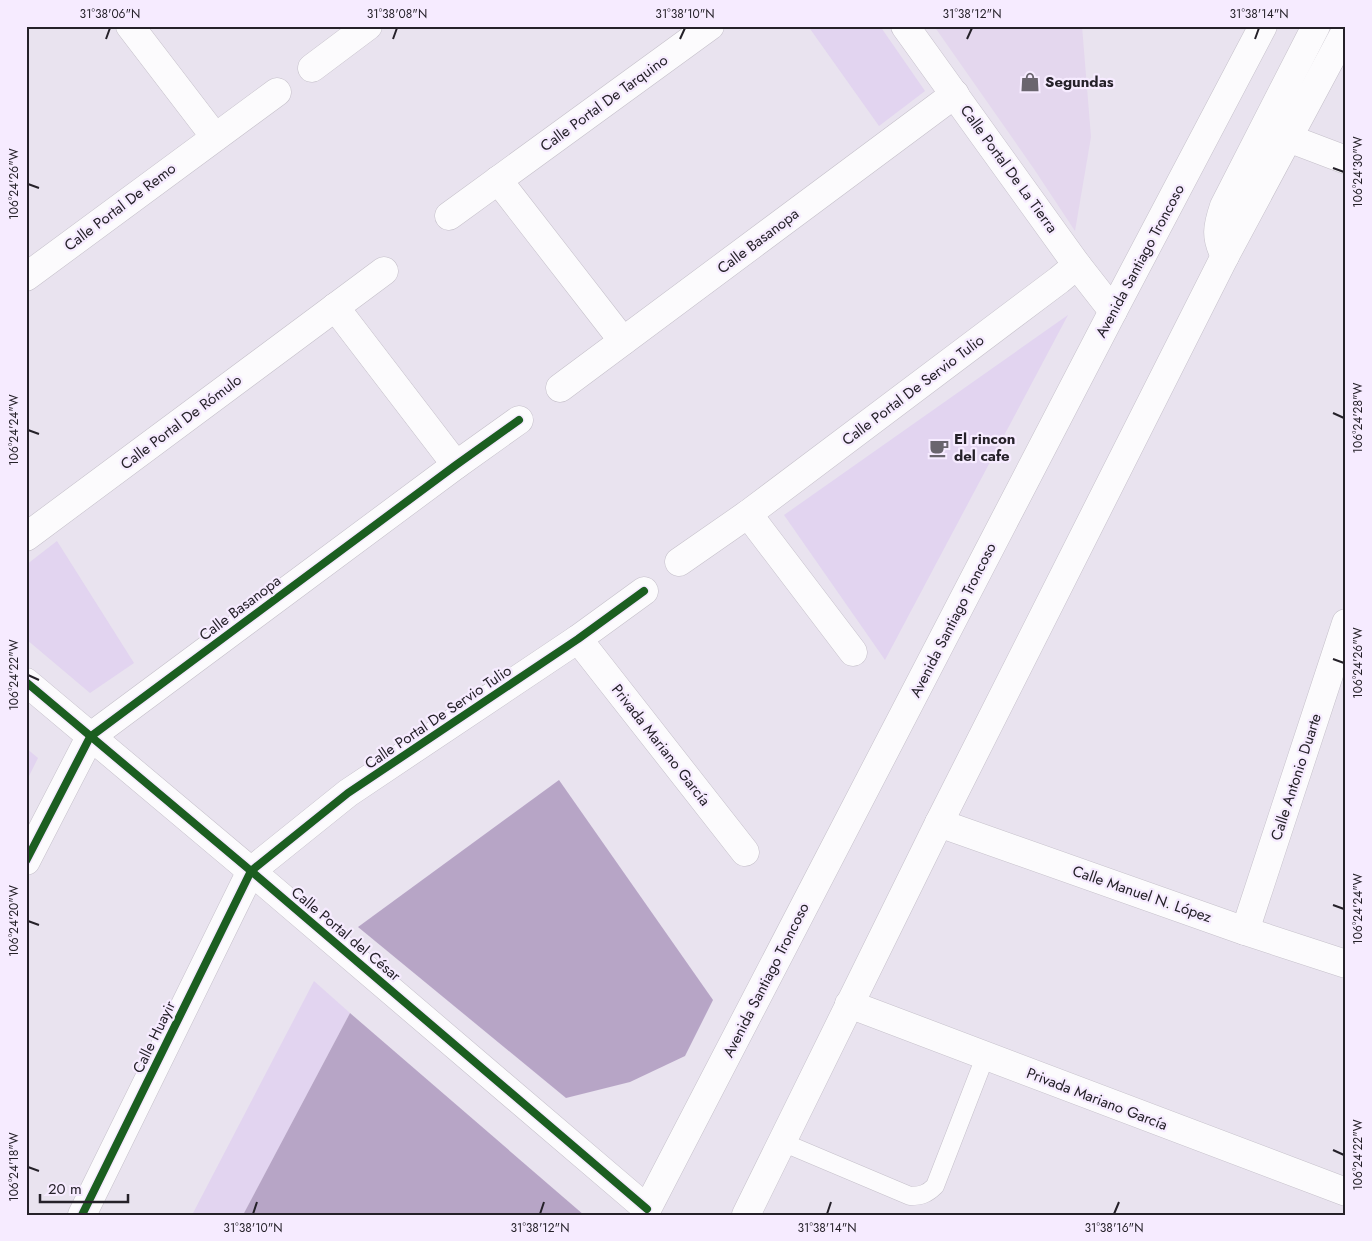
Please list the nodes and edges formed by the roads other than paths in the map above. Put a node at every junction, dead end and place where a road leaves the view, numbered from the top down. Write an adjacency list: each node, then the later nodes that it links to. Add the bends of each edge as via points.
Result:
1 (130, 26): 11 (street)
2 (368, 26): 8 (street)
3 (710, 26): 14 (street, Calle Portal De Tarquino)
4 (905, 26): 10 (street, Calle Portal De La Tierra)
5 (1263, 26): 21 (street, Avenida Santiago Troncoso)
6 (1316, 26): 16 (street, via 1224,206 1217,235)
7 (1346, 30): 12 (street)
8 (312, 68)
9 (277, 92): 11 (street, Calle Portal De Remo)
10 (955, 94): 17 (street, Calle Portal De La Tierra); 22 (street, Calle Basanopa)
11 (215, 137): 19 (street, Calle Portal De Remo)
12 (1288, 138): 13 (street); 16 (street)
13 (1346, 160)
14 (498, 180): 15 (street, Calle Portal De Tarquino); 22 (street)
15 (448, 216)
16 (1225, 256): 35 (street)
17 (1077, 265): 21 (street, Calle Portal De La Tierra); 26 (street, Calle Portal De Servio Tulio)
18 (384, 271): 20 (street, Calle Portal De Rómulo)
19 (26, 277)
20 (335, 307): 25 (street); 27 (street, Calle Portal De Rómulo)
21 (1113, 311): 45 (street, Avenida Santiago Troncoso)
22 (623, 342): 23 (street, Calle Basanopa)
23 (560, 388)
24 (519, 420): 25 (street, Calle Basanopa)
25 (456, 464): 34 (street, Calle Basanopa)
26 (748, 514): 28 (street, Calle Portal De Servio Tulio); 32 (street)
27 (26, 538)
28 (679, 562)
29 (644, 591): 31 (street, Calle Portal De Servio Tulio)
30 (1346, 623): 39 (street, Calle Antonio Duarte)
31 (578, 639): 36 (street, Privada Mariano García); 38 (street, Calle Portal De Servio Tulio, via 348,793)
32 (853, 652)
33 (26, 682): 34 (street, Calle Portal del César)
34 (90, 736): 37 (street, Calle Basanopa); 38 (street, Calle Portal del César)
35 (939, 823): 39 (street, Calle Manuel N. López); 41 (street)
36 (745, 852)
37 (26, 861)
38 (251, 871): 45 (street, Calle Portal del César); 47 (street, Calle Huayir)
39 (1245, 931): 40 (street, Calle Manuel N. López)
40 (1346, 964)
41 (850, 1004): 42 (street, Privada Mariano García); 43 (street)
42 (985, 1056): 43 (lane, via 935,1186 920,1196 910,1196); 44 (street, Privada Mariano García)
43 (782, 1142): 46 (street)
44 (1346, 1192)
45 (645, 1212)
46 (754, 1213)
47 (82, 1215)

